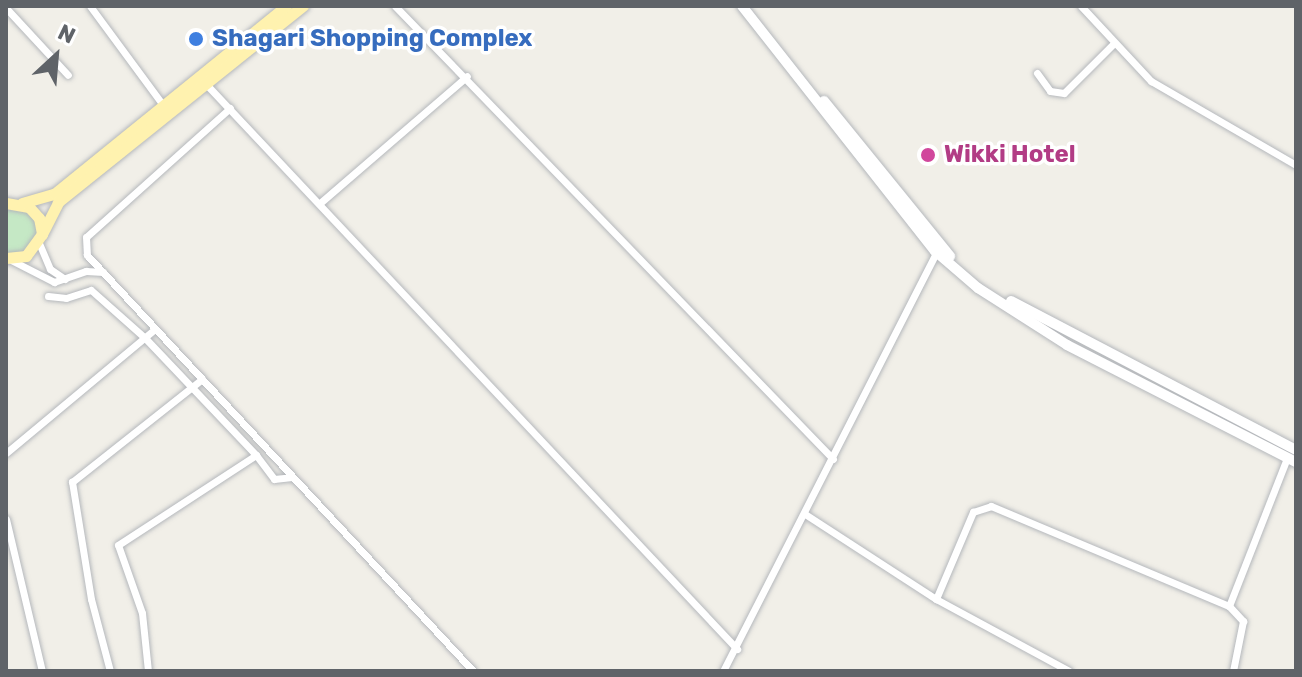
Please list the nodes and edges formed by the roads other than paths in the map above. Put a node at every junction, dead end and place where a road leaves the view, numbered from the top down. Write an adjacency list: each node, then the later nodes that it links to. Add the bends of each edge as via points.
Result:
1 (90, 6): 15 (street)
2 (303, 6): 8 (main road)
3 (395, 6): 13 (street)
4 (742, 6): 22 (street)
5 (749, 6): 22 (street)
6 (1081, 6): 9 (street)
7 (6, 8): 11 (street)
8 (280, 11): 12 (main road); 14 (main road)
9 (1112, 45): 10 (street, via 1064,93 1050,91); 17 (street, via 1179,100)
10 (1037, 73)
11 (68, 75)
12 (198, 76): 14 (street); 15 (main road)
13 (467, 76): 20 (street); 35 (street)
14 (207, 85): 16 (street); 21 (main road, via 58,202)
15 (163, 105): 19 (main road, via 54,194)
16 (230, 108): 20 (street); 24 (street, via 86,237 87,255)
17 (1296, 165)
18 (7, 202): 19 (main road)
19 (22, 203): 21 (main road, via 35,212)
20 (320, 203): 41 (street)
21 (41, 238): 23 (main road, via 26,256); 25 (street, via 50,269)
22 (938, 249): 33 (street, via 978,288 1067,345); 35 (street)
23 (7, 258): 25 (street, via 54,282)
24 (103, 272): 25 (street, via 86,271); 27 (street)
25 (67, 280)
26 (48, 296): 28 (street, via 66,298 91,290)
27 (155, 329): 28 (street); 29 (street)
28 (146, 339): 30 (street); 32 (street)
29 (202, 379): 30 (street); 36 (street)
30 (191, 390): 34 (street); 43 (street, via 72,482 91,599)
31 (1296, 436): 33 (street)
32 (6, 453)
33 (1293, 454): 40 (street)
34 (256, 455): 36 (street, via 274,479); 44 (street, via 118,545 142,613)
35 (833, 459): 37 (street)
36 (292, 477): 45 (street)
37 (805, 514): 39 (street); 41 (street)
38 (6, 519): 42 (street)
39 (936, 599): 40 (street, via 973,512 991,506); 47 (street)
40 (1229, 606): 48 (street, via 1243,621)
41 (737, 649): 46 (street)
42 (42, 671)
43 (110, 671)
44 (148, 671)
45 (473, 671)
46 (723, 671)
47 (1069, 671)
48 (1233, 671)

